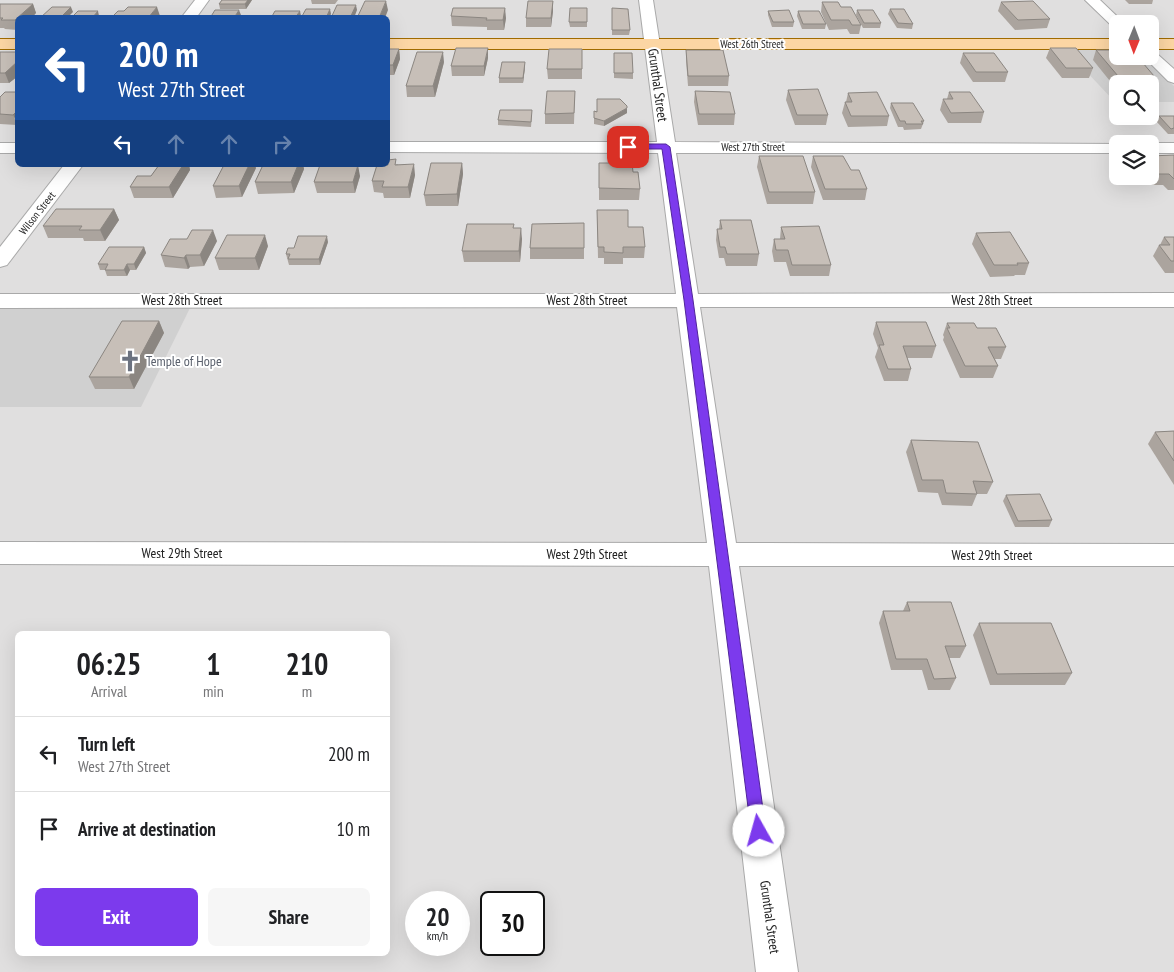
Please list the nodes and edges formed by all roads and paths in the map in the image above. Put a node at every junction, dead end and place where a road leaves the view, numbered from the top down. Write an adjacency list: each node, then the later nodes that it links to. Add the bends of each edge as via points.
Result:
1 (202, 0): 4 (street)
2 (646, 0): 9 (street, Grunthal Street)
3 (1092, 0): 5 (street)
4 (190, 15)
5 (1109, 16)
6 (0, 44): 7 (main road)
7 (15, 44)
8 (390, 44): 9 (main road, West 26th Street)
9 (652, 44): 10 (main road, West 26th Street); 16 (street, Grunthal Street)
10 (1109, 44)
11 (1159, 44): 12 (main road)
12 (1174, 44)
13 (1159, 64): 14 (street)
14 (1174, 78)
15 (390, 147): 16 (street, West 27th Street)
16 (666, 147): 19 (street, West 27th Street); 24 (street, Grunthal Street)
17 (0, 148): 18 (street)
18 (15, 148)
19 (1109, 148)
20 (1159, 148): 21 (street)
21 (1174, 148)
22 (72, 167): 23 (street, Wilson Street)
23 (0, 261)
24 (689, 300): 25 (street, West 28th Street); 26 (street, West 28th Street); 28 (street, Grunthal Street)
25 (1174, 300)
26 (0, 301)
27 (0, 553): 28 (street, West 29th Street)
28 (723, 555): 29 (street, West 29th Street); 30 (street, Grunthal Street)
29 (1174, 555)
30 (777, 972)

